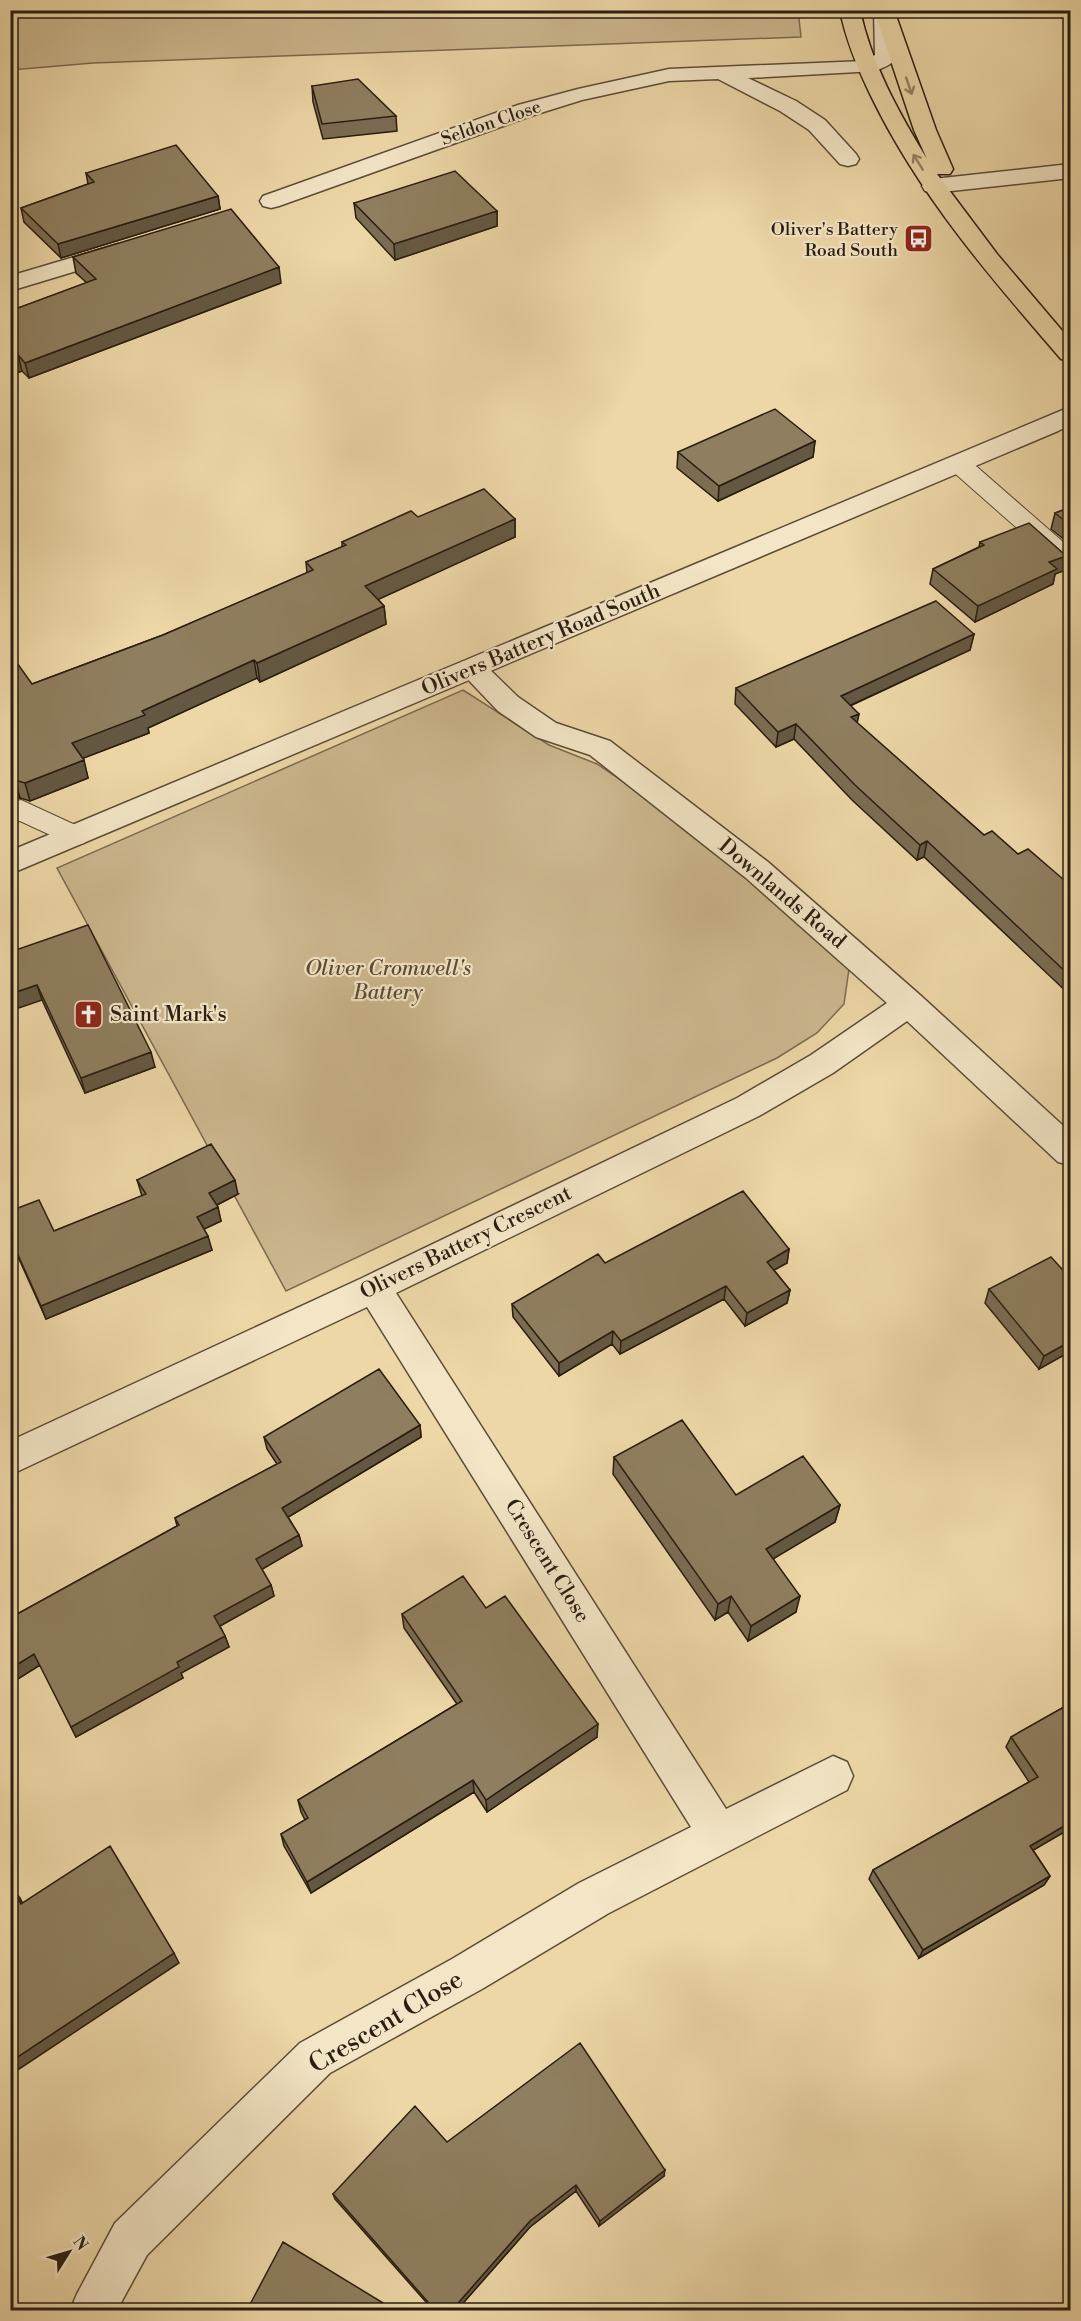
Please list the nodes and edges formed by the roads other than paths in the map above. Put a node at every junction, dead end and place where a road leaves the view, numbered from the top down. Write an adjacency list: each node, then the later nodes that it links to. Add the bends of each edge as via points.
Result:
1 (850, 10): 3 (main road)
2 (884, 10): 3 (street, via 885,58); 7 (main road, one-way to 7)
3 (868, 67): 4 (street, Seldon Close); 7 (main road, one-way to 3, via 891,119)
4 (717, 72): 5 (street, Seldon Close, via 754,87 817,125); 8 (street, Seldon Close, via 669,75 558,100)
5 (848, 159)
6 (1071, 171): 7 (street)
7 (941, 185): 11 (main road, via 976,244)
8 (271, 201)
9 (141, 243): 10 (street)
10 (10, 284)
11 (1071, 354)
12 (1071, 415): 13 (street, Olivers Battery Road South)
13 (959, 464): 14 (lane); 15 (street, Olivers Battery Road South)
14 (1071, 561)
15 (472, 669): 17 (street, Olivers Battery Road South); 19 (street, Downlands Road, via 508,704 546,730 600,748 634,773 757,870)
16 (10, 814): 17 (lane, via 21,810)
17 (74, 836): 18 (street, Olivers Battery Road South)
18 (10, 863)
19 (909, 1004): 20 (street, Downlands Road); 21 (street, Olivers Battery Crescent, via 822,1064 747,1107)
20 (1071, 1152)
21 (374, 1288): 22 (street, Olivers Battery Crescent); 24 (street, Crescent Close)
22 (10, 1460)
23 (833, 1776): 24 (street, Crescent Close)
24 (719, 1834): 25 (street, Crescent Close, via 594,1898 315,2058 131,2239)
25 (93, 2310)

